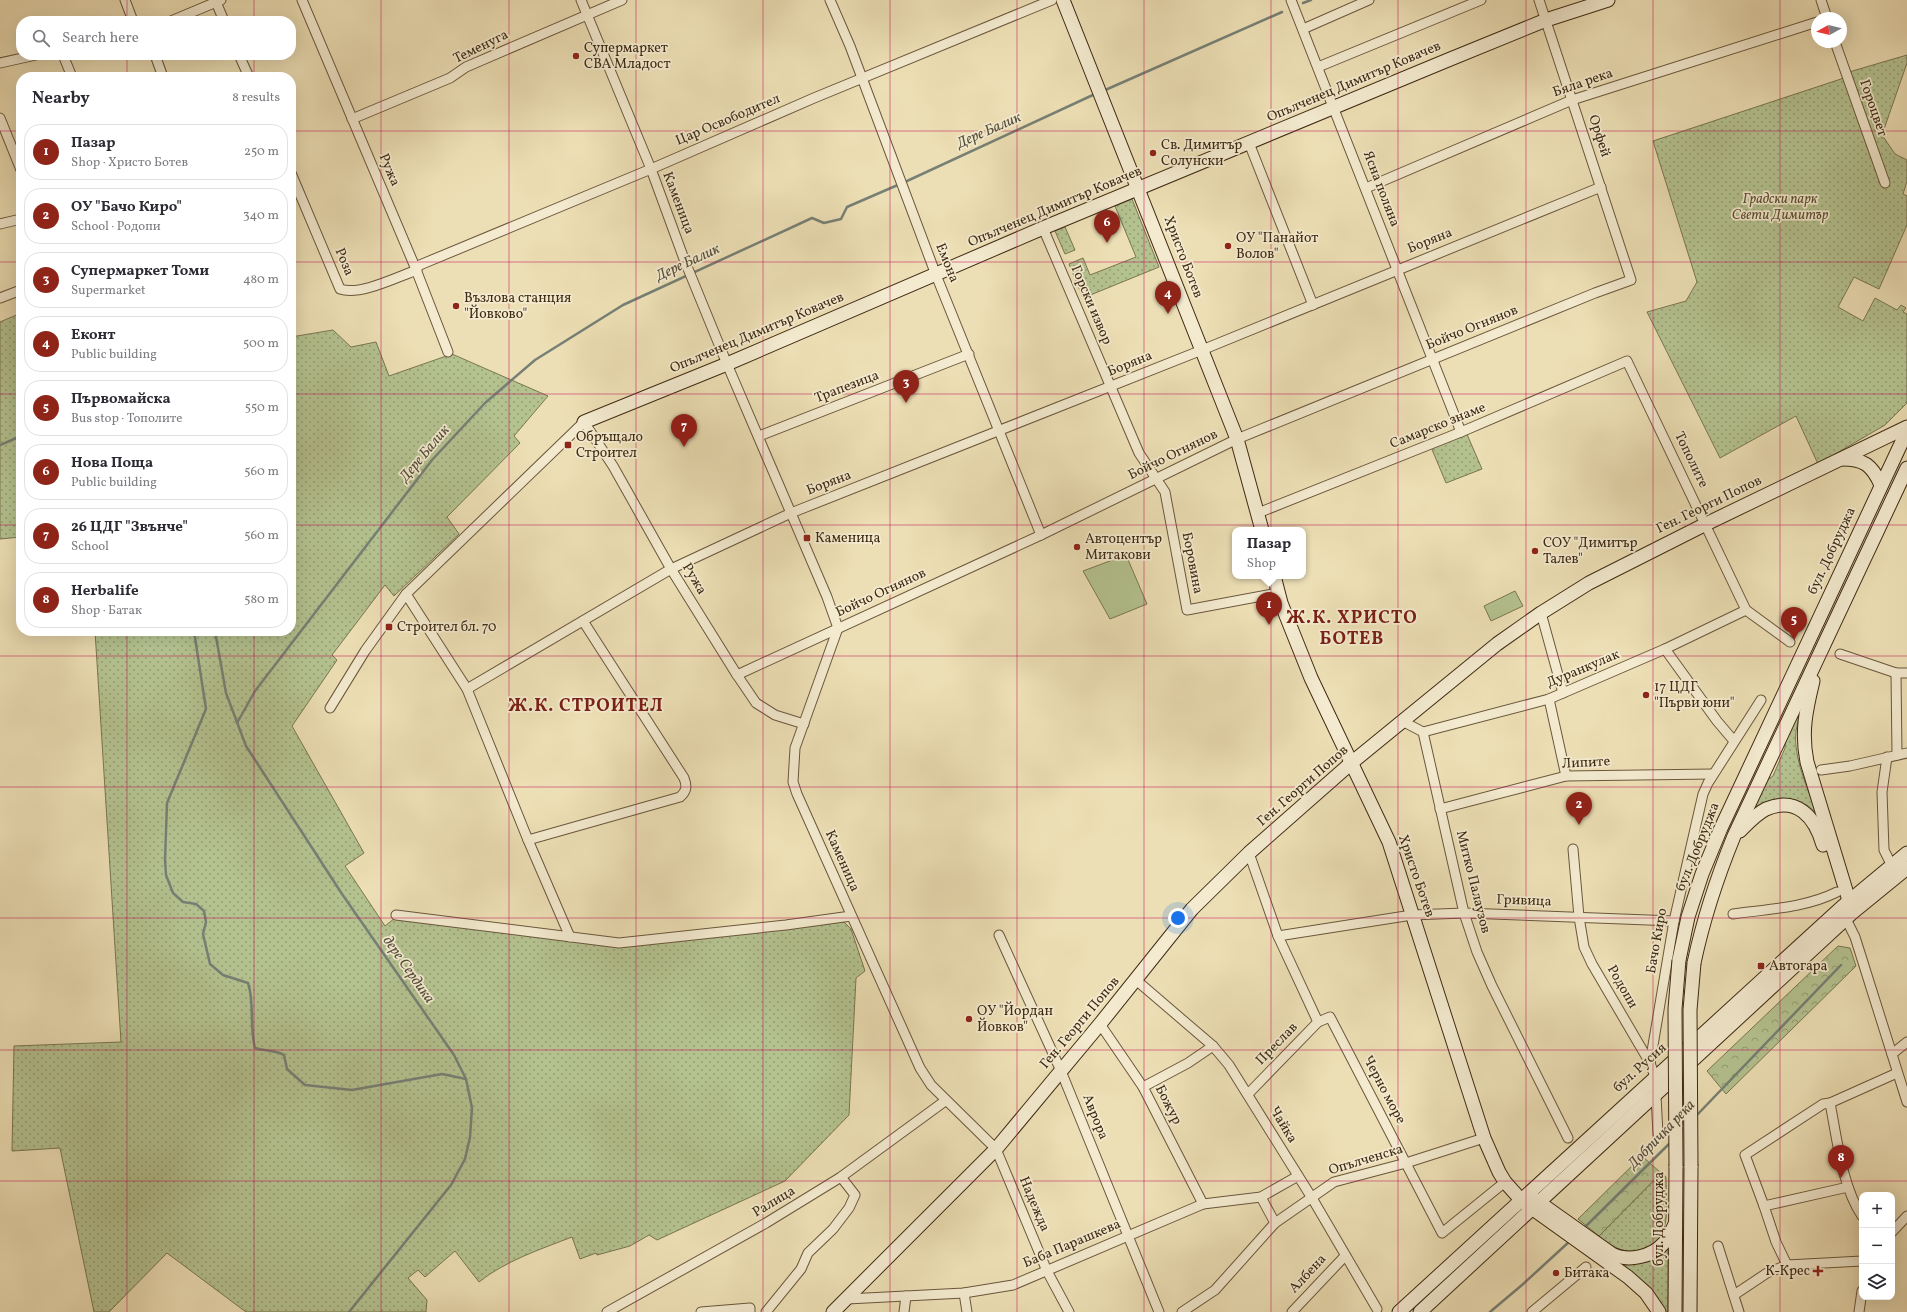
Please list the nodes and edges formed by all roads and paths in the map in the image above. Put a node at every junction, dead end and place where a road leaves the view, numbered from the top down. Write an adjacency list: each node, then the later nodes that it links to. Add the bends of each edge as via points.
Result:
1 (126, 0): 18 (street)
2 (302, 0): 38 (street, Ружа)
3 (581, 0): 17 (street, Каменица)
4 (622, 0): 17 (street, Теменуга)
5 (830, 0): 34 (street, Емона)
6 (1052, 0): 34 (street, Цар Освободител)
7 (1063, 0): 46 (main road, Христо Ботев)
8 (1291, 0): 23 (street, Ясна поляна)
9 (1369, 0): 23 (street)
10 (1481, 0): 30 (street)
11 (1539, 0): 21 (street, Орфей)
12 (1608, 0): 21 (main road, Опълченец Димитър Ковачев)
13 (1821, 0): 16 (street)
14 (218, 1): 15 (street); 20 (street)
15 (204, 3): 19 (street)
16 (1825, 12)
17 (587, 15): 38 (street, Теменуга, via 466,67 450,78); 41 (street, Каменица)
18 (131, 16)
19 (180, 16)
20 (222, 16)
21 (1546, 20): 35 (street, Орфей); 36 (main road, Опълченец Димитър Ковачев)
22 (1811, 24): 35 (street, Бяла река)
23 (1303, 30): 30 (street, Ясна поляна)
24 (1837, 48): 42 (street, Гороцвет)
25 (16, 59): 29 (street)
26 (65, 60): 31 (street)
27 (156, 60): 32 (street)
28 (242, 60): 33 (street)
29 (0, 63)
30 (1318, 67): 36 (street, Ясна поляна)
31 (70, 72)
32 (161, 72)
33 (247, 72)
34 (862, 79): 41 (street, Цар Освободител); 52 (street, Емона)
35 (1572, 100): 44 (street, Орфей); 45 (street, Бяла река)
36 (1334, 108): 39 (main road, Опълченец Димитър Ковачев); 45 (street, Ясна поляна)
37 (0, 118): 40 (street)
38 (352, 119): 50 (street, Ружа)
39 (1249, 143): 46 (main road, Опълченец Димитър Ковачев); 56 (street)
40 (16, 158)
41 (651, 169): 50 (street, Цар Освободител); 62 (street, Каменица)
42 (1885, 183)
43 (296, 185): 50 (street, Роза, via 340,289 359,290)
44 (1601, 187): 51 (street, Боряна); 53 (street, Орфей)
45 (1366, 188): 51 (street, Ясна поляна)
46 (1140, 189): 49 (main road, Опълченец Димитър Ковачев); 57 (main road, Христо Ботев)
47 (16, 220): 48 (street)
48 (0, 224)
49 (1043, 228): 52 (main road, Опълченец Димитър Ковачев); 63 (street, Горски извор)
50 (416, 269): 58 (street, Ружа)
51 (1397, 270): 56 (street, Боряна); 60 (street, Ясна поляна)
52 (936, 275): 59 (street, Емона); 62 (main road, Опълченец Димитър Ковачев)
53 (1631, 280): 60 (street, Бойчо Огнянов)
54 (16, 292): 55 (street)
55 (0, 298)
56 (1313, 305): 57 (street, Боряна)
57 (1202, 350): 63 (street, Боряна); 70 (main road, Христо Ботев)
58 (448, 352)
59 (968, 354): 66 (street, Емона); 69 (street, Трапезица)
60 (1432, 359): 68 (street, Ясна поляна); 70 (street, Бойчо Огнянов)
61 (1627, 361): 68 (street, Самарско знаме); 77 (street, Тополите)
62 (727, 364): 64 (main road, Опълченец Димитър Ковачев); 69 (street, Каменица)
63 (1111, 386): 66 (street, Боряна); 73 (street, Горски извор, via 1139,453)
64 (584, 422): 80 (street, Ружа, via 613,466); 83 (street)
65 (1907, 426): 71 (main road, Ген. Георги Попов)
66 (999, 431): 76 (street, Боряна); 79 (street, Емона)
67 (1907, 431): 74 (main road, бул. Добруджа)
68 (1461, 432): 75 (street, Самарско знаме)
69 (759, 436): 76 (street, Каменица)
70 (1237, 439): 73 (street, Бойчо Огнянов); 75 (main road, Христо Ботев)
71 (1840, 459): 74 (main road, via 1854,459 1866,464 1875,472); 77 (main road, Ген. Георги Попов)
72 (1907, 468): 90 (main road, бул. Добруджа)
73 (1157, 478): 79 (street, Бойчо Огнянов); 82 (street, Боровина, via 1165,492 1187,610)
74 (1881, 485): 170 (main road, бул. Добруджа, bridge, via 1721,828 1688,916 1679,960 1675,1009)
75 (1258, 512): 78 (main road, Христо Ботев)
76 (791, 513): 80 (street, Боряна); 87 (street, Каменица)
77 (1706, 524): 84 (street, Тополите); 85 (main road, Ген. Георги Попов, via 1588,583)
78 (1261, 527)
79 (1041, 535): 87 (street, Бойчо Огнянов)
80 (671, 569): 86 (street, Боряна); 94 (street, Ружа)
81 (1275, 579): 82 (main road, Христо Ботев)
82 (1278, 592): 107 (main road, Христо Ботев, via 1311,678)
83 (406, 594): 95 (street); 99 (street, via 365,651)
84 (1746, 610): 88 (street, Тополите); 89 (street, Дуранкулак)
85 (1541, 613): 96 (street); 100 (main road, Ген. Георги Попов, via 1497,644)
86 (583, 621): 95 (street, Боряна); 113 (street, via 684,778 685,792 680,797)
87 (838, 628): 94 (street, Бойчо Огнянов); 101 (street, Каменица)
88 (1790, 642)
89 (1665, 649): 96 (street, Дуранкулак); 103 (street)
90 (1820, 652): 112 (main road, бул. Добруджа); 119 (main road, via 1806,709 1803,743)
91 (1840, 654): 92 (street)
92 (1896, 673): 93 (street); 105 (street)
93 (1907, 673)
94 (737, 675): 101 (street, Ружа, via 756,703 765,710)
95 (467, 689): 113 (street)
96 (1563, 693): 97 (street, Дуранкулак)
97 (1550, 699): 102 (street, Дуранкулак); 110 (street)
98 (1761, 700): 103 (street, Бачо Киро)
99 (330, 708)
100 (1404, 722): 102 (street); 107 (main road, Ген. Георги Попов)
101 (804, 724): 127 (street, Каменица, via 795,748 793,782)
102 (1423, 732): 111 (street, Митко Палаузов)
103 (1734, 741): 109 (street, Бачо Киро)
104 (1907, 753): 105 (street)
105 (1897, 755): 106 (street)
106 (1887, 757): 108 (street); 117 (street, via 1882,792 1884,850)
107 (1350, 764): 115 (main road, Ген. Георги Попов); 126 (main road, Христо Ботев, via 1389,842)
108 (1821, 770)
109 (1714, 774): 110 (street, Липите); 129 (street, Бачо Киро, via 1700,804)
110 (1566, 776): 111 (street, Липите)
111 (1440, 809): 123 (street, Митко Палаузов)
112 (1734, 836): 121 (main road, via 1752,818 1776,806 1788,806 1808,814 1821,839); 203 (main road, бул. Добруджа, bridge, via 1702,922 1694,963 1690,1010)
113 (528, 840): 132 (street)
114 (1573, 849): 128 (street, Родопи)
115 (1249, 853): 131 (street); 133 (main road, Ген. Георги Попов, via 1192,909)
116 (1907, 853): 117 (main road, бул. Русия)
117 (1892, 866): 120 (main road, бул. Русия)
118 (1907, 868): 122 (main road, бул. Русия)
119 (1840, 871): 120 (main road, via 1852,883 1864,883); 122 (main road)
120 (1877, 878): 122 (main road, бул. Русия)
121 (1837, 892): 122 (main road); 125 (street, via 1801,904)
122 (1847, 910): 139 (street); 143 (main road, бул. Русия); 145 (main road, бул. Русия)
123 (1464, 913): 126 (street, Гривица); 128 (street, Гривица); 152 (street, Митко Палаузов, via 1492,986)
124 (396, 914): 132 (street)
125 (1733, 914)
126 (1412, 915): 131 (street, Гривица); 151 (main road, Христо Ботев)
127 (851, 916): 132 (street, via 619,942); 147 (street, Каменица, via 920,1068 930,1085)
128 (1578, 917): 129 (street, Гривица); 140 (street, Родопи, via 1584,947 1592,964)
129 (1674, 921): 140 (street, Бачо Киро)
130 (999, 936): 141 (street, Аврора)
131 (1278, 936): 135 (street)
132 (570, 937)
133 (1136, 980): 136 (main road, Ген. Георги Попов); 138 (street, Чайка)
134 (1330, 1017): 135 (street, Преслав); 154 (street, Черно море)
135 (1318, 1022): 146 (street, Преслав)
136 (1100, 1024): 141 (main road, Ген. Георги Попов); 144 (street, Божур)
137 (1907, 1042): 139 (street)
138 (1214, 1046): 144 (street); 146 (street, Чайка)
139 (1892, 1054): 142 (street)
140 (1650, 1063): 143 (street, Родопи)
141 (1061, 1071): 153 (main road, Ген. Георги Попов); 173 (street, Аврора)
142 (1898, 1073): 148 (street); 149 (street)
143 (1655, 1077): 145 (street, Родопи); 162 (main road, бул. Русия)
144 (1143, 1087): 163 (street, Божур)
145 (1657, 1093): 150 (street, Родопи); 159 (main road, бул. Русия)
146 (1248, 1094): 155 (street, Чайка)
147 (945, 1100): 153 (street, Каменица); 156 (street, Ралица)
148 (1907, 1102)
149 (1830, 1103): 158 (street); 165 (street, via 1823,1104 1745,1155)
150 (1658, 1134)
151 (1484, 1138): 154 (street, Опълченска); 157 (main road, Христо Ботев)
152 (1568, 1138)
153 (996, 1149): 180 (street, Надежда); 184 (main road, Ген. Георги Попов)
154 (1406, 1163): 157 (street, Черно море, via 1442,1233); 161 (street, Опълченска, via 1334,1182)
155 (1298, 1176): 160 (street, Баба Парашкева); 161 (street, Чайка)
156 (841, 1177): 187 (street, Ралица); 191 (street, via 855,1195 849,1208 833,1229 808,1253 801,1269)
157 (1508, 1186): 162 (main road, Христо Ботев)
158 (1848, 1187): 165 (street); 166 (street)
159 (1552, 1191): 164 (main road, бул. Русия); 168 (main road, via 1550,1204)
160 (1260, 1197): 163 (street, Баба Парашкева); 169 (street)
161 (1312, 1198): 169 (street, Опълченска); 176 (street, Чайка)
162 (1525, 1198): 164 (main road, Христо Ботев); 199 (main road, бул. Русия)
163 (1202, 1204): 173 (street, Баба Парашкева)
164 (1536, 1206): 168 (main road); 172 (main road); 200 (main road, бул. Русия)
165 (1764, 1206): 178 (street, via 1776,1242)
166 (1859, 1212)
167 (1907, 1216): 171 (street)
168 (1560, 1218): 172 (main road)
169 (1275, 1223): 197 (street, Опълченска, via 1215,1290)
170 (1675, 1224): 174 (main road, via 1664,1243 1657,1249 1632,1259 1617,1256); 202 (main road, бул. Добруджа)
171 (1895, 1229)
172 (1570, 1231): 174 (main road)
173 (1127, 1236): 180 (street, Баба Парашкева); 196 (street, Аврора)
174 (1583, 1240): 201 (main road, via 1635,1282)
175 (1718, 1246): 182 (street)
176 (1345, 1256): 186 (street, Чайка); 198 (street, Албена)
177 (1859, 1261): 178 (street)
178 (1788, 1265): 182 (street, via 1767,1273)
179 (1586, 1267): 189 (street)
180 (1047, 1271): 181 (street, Баба Парашкева, via 1013,1285); 195 (street, Надежда)
181 (964, 1293): 183 (street, Баба Парашкева); 194 (street)
182 (1734, 1295): 204 (street)
183 (906, 1296): 184 (street, Баба Парашкева); 193 (street)
184 (847, 1299): 192 (main road, Ген. Георги Попов)
185 (1861, 1300): 205 (street)
186 (1377, 1308)
187 (614, 1310)
188 (750, 1310): 190 (street)
189 (1537, 1311)
190 (701, 1312)
191 (766, 1312)
192 (833, 1312)
193 (904, 1312)
194 (967, 1312)
195 (1069, 1312)
196 (1158, 1312)
197 (1182, 1312)
198 (1292, 1312)
199 (1400, 1312)
200 (1420, 1312)
201 (1659, 1312)
202 (1675, 1312)
203 (1690, 1312)
204 (1739, 1312)
205 (1859, 1312)

